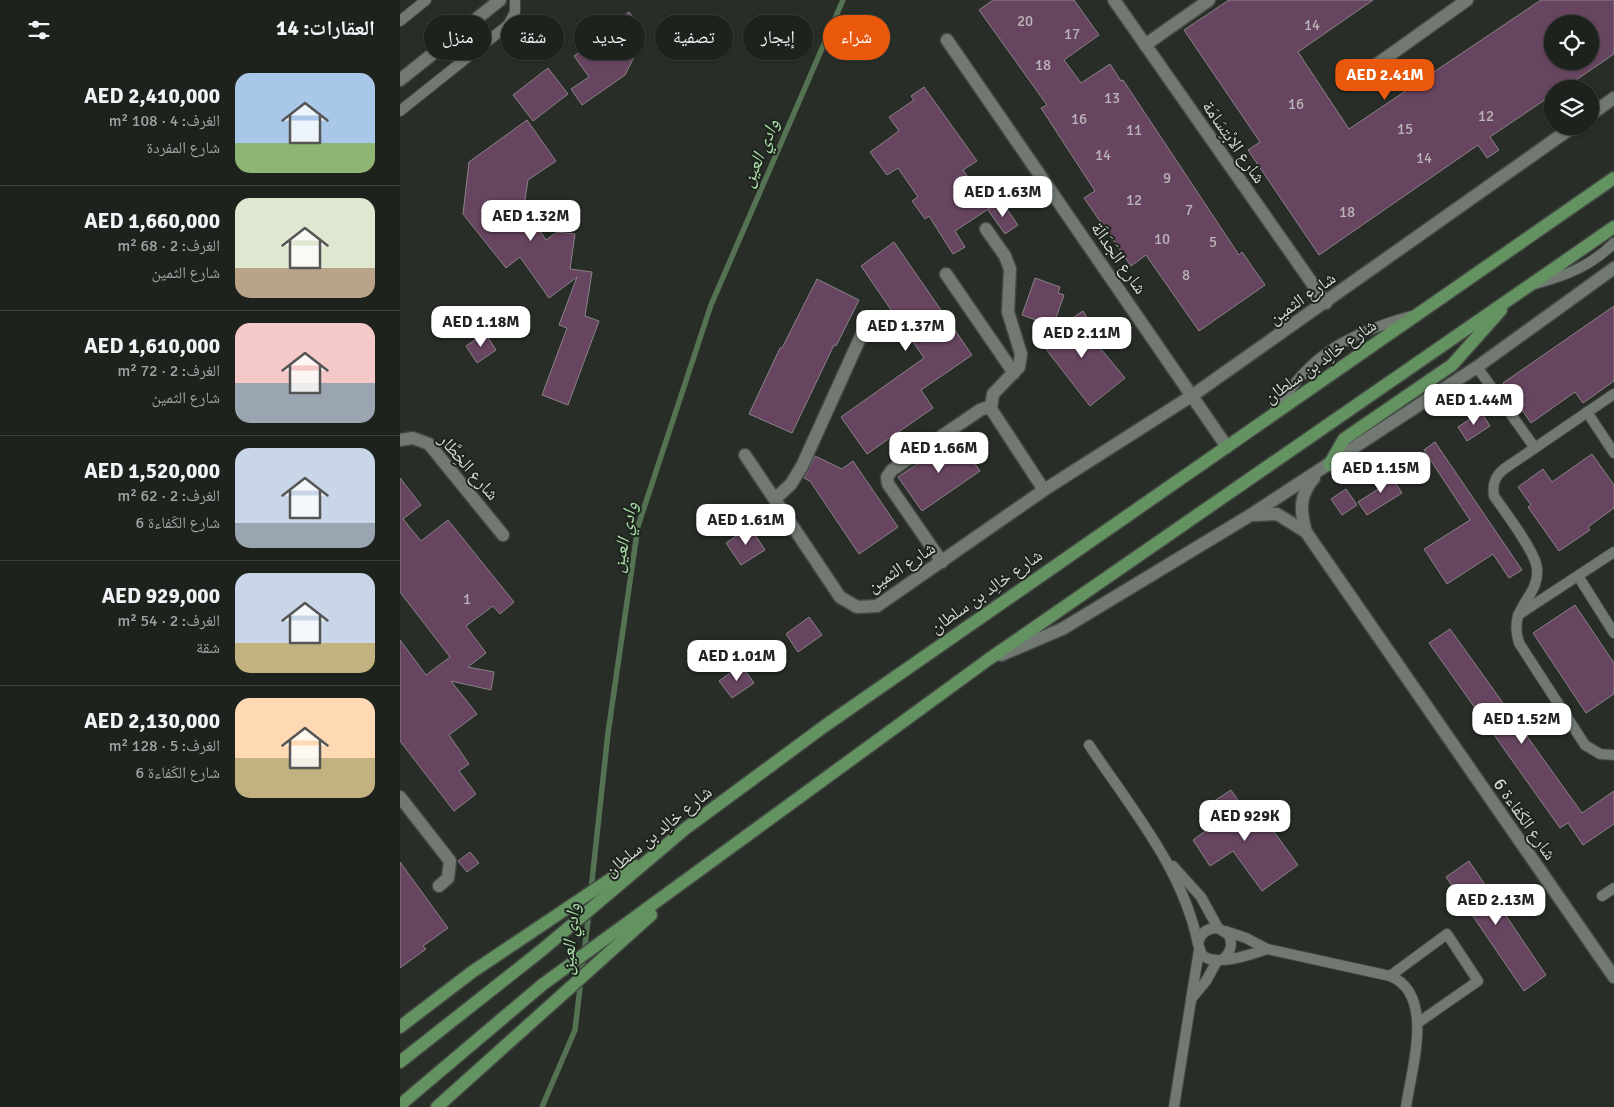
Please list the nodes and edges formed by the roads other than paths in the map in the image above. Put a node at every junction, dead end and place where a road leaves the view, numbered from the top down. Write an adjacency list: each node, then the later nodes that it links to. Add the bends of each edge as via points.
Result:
1 (426, 0): 7 (lane)
2 (500, 0): 11 (street)
3 (515, 0): 14 (lane, via 515,12 508,25)
4 (1114, 0): 9 (street, شارع الابْتِسَامَة)
5 (1209, 0): 9 (street)
6 (1467, 0): 10 (street)
7 (400, 21)
8 (947, 40): 30 (street, شارع الجَدَالَة)
9 (1145, 45): 24 (street, شارع الابْتِسَامَة)
10 (1359, 77)
11 (400, 80)
12 (1614, 98): 13 (street)
13 (1599, 109)
14 (400, 111)
15 (1561, 135): 24 (street, شارع الثمين)
16 (1614, 178): 25 (main road, شارع خالِد بن سلطان)
17 (1614, 227): 22 (main road)
18 (986, 229): 28 (street, via 1010,269 1008,312 1021,354 1019,367)
19 (1614, 244): 22 (lane, via 1578,269)
20 (1614, 268): 27 (street)
21 (946, 274): 28 (street)
22 (1526, 286): 23 (main road)
23 (1515, 294): 39 (main road, via 1452,365 1344,439); 50 (main road)
24 (1326, 303): 30 (street, شارع الثمين)
25 (1419, 314): 33 (main road, شارع خالِد بن سلطان); 33 (lane, via 1368,329 1330,349 1298,377)
26 (866, 325): 41 (street, via 802,466)
27 (1477, 367): 36 (lane); 39 (street)
28 (1014, 373): 31 (street, via 995,389)
29 (1614, 394): 32 (lane)
30 (1193, 395): 35 (street, شارع الجَدَالَة); 40 (street, شارع الثمين)
31 (991, 406): 40 (street); 46 (street, via 980,410 892,470 888,477 888,484)
32 (1587, 412): 36 (lane); 37 (lane)
33 (1272, 416): 35 (main road, شارع خالِد بن سلطان)
34 (400, 440): 44 (street, شارع الخِطَّار, via 413,438 429,444)
35 (1227, 446): 54 (main road, شارع خالِد بن سلطان, via 826,725)
36 (1535, 448): 48 (lane, via 1499,472 1493,483 1494,496 1531,552 1537,567 1536,582)
37 (1614, 453)
38 (745, 454): 41 (street, شارع الثمين)
39 (1324, 468): 42 (street); 43 (street, شارع الكَفاءة 6, via 1308,484 1301,504)
40 (1044, 490): 46 (street, شارع الثمين)
41 (775, 499): 46 (street, شارع الثمين, via 840,597 857,607 877,606)
42 (1249, 516): 43 (street, شارع الكَفاءة 6, via 1277,514); 50 (street, via 1062,629)
43 (1306, 532): 65 (street, شارع الكَفاءة 6)
44 (503, 534)
45 (1614, 552): 47 (lane)
46 (942, 562)
47 (1578, 576): 48 (lane); 49 (lane)
48 (1517, 616): 52 (lane, via 1519,643 1580,738 1600,754)
49 (1614, 633)
50 (989, 659): 56 (main road)
51 (1089, 745): 55 (lane)
52 (1614, 755)
53 (400, 797): 57 (street, via 450,861 448,878)
54 (685, 829): 68 (main road, via 472,972); 69 (main road, شارع خالِد بن سلطان, via 542,950)
55 (1165, 859): 60 (lane, via 1201,898); 61 (lane, via 1186,900)
56 (709, 863): 70 (main road); 71 (main road, via 542,985)
57 (439, 886)
58 (1614, 888): 59 (lane)
59 (1602, 896)
60 (1221, 929): 61 (lane, via 1207,930 1199,938); 62 (lane); 63 (lane, via 1229,935 1232,945)
61 (1199, 947): 63 (lane, via 1206,959); 66 (lane)
62 (1267, 949): 63 (lane); 64 (lane)
63 (1220, 960): 66 (lane)
64 (1390, 976): 67 (lane, via 1397,978 1411,994); 67 (lane, via 1447,934 1478,981)
65 (1614, 977)
66 (1191, 999): 72 (lane)
67 (1419, 1022): 73 (lane)
68 (400, 1027)
69 (404, 1059)
70 (440, 1104)
71 (400, 1105)
72 (1174, 1107)
73 (1406, 1107)

